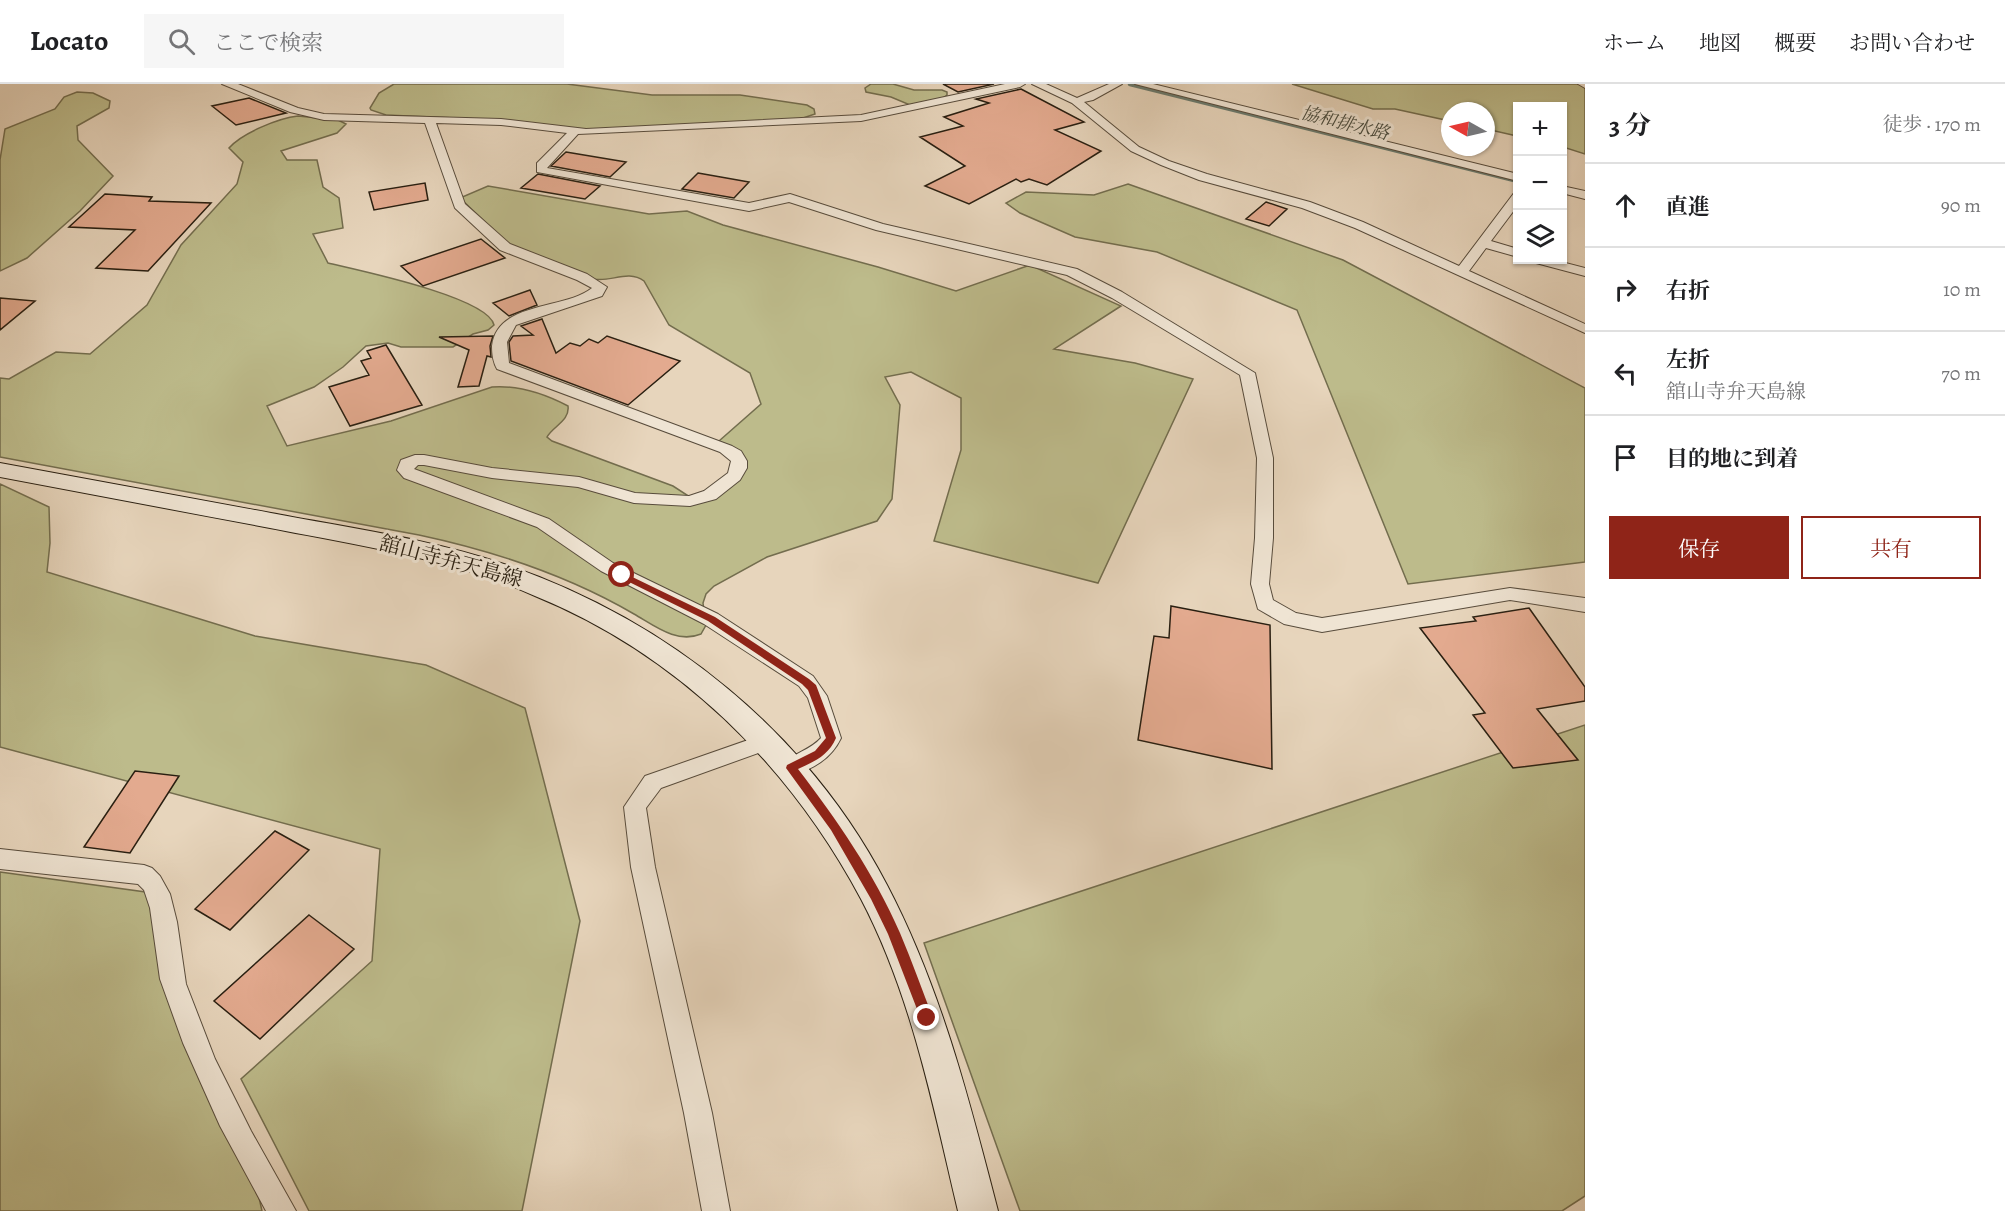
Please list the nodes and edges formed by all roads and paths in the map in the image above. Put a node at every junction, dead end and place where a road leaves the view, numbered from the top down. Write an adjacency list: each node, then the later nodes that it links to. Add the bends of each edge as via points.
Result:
1 (227, 84): 7 (street, via 316,116)
2 (1020, 84): 8 (street, via 852,119)
3 (1037, 84): 6 (street)
4 (1117, 84): 6 (street)
5 (1140, 84): 9 (street)
6 (1076, 101): 16 (street, via 1135,149 1165,163 1306,205)
7 (429, 120): 8 (street, via 501,122); 22 (street, via 459,205 506,248 600,287 597,293 511,322 501,335 501,366 726,449 735,454 739,468 710,495 690,501 634,498 579,482 492,473 424,460 407,464 405,470 543,523 606,567 711,619 806,681 817,696 831,738 819,754)
8 (574, 132): 20 (street, via 541,165 541,170 748,207 790,198 880,227 1072,272 1247,373 1265,458 1260,584 1265,604 1291,619 1322,625 1510,594)
9 (1513, 177)
10 (1567, 190): 11 (street)
11 (1585, 195)
12 (1513, 203): 13 (street)
13 (1484, 243): 14 (street); 16 (street)
14 (1513, 252)
15 (1556, 264): 17 (street)
16 (1461, 272): 18 (street)
17 (1585, 272)
18 (1585, 329)
19 (0, 470): 21 (main road, 舘山寺弁天島線, via 410,547 510,574 587,606 642,637 719,694)
20 (1585, 605)
21 (768, 741): 22 (main road, 舘山寺弁天島線); 25 (street, via 653,782 635,807 643,867)
22 (791, 768): 26 (main road, 舘山寺弁天島線, via 846,843 894,933 938,1055)
23 (0, 859): 24 (street, via 144,875 154,881 172,979 197,1050 257,1171)
24 (282, 1211)
25 (716, 1211)
26 (978, 1211)

